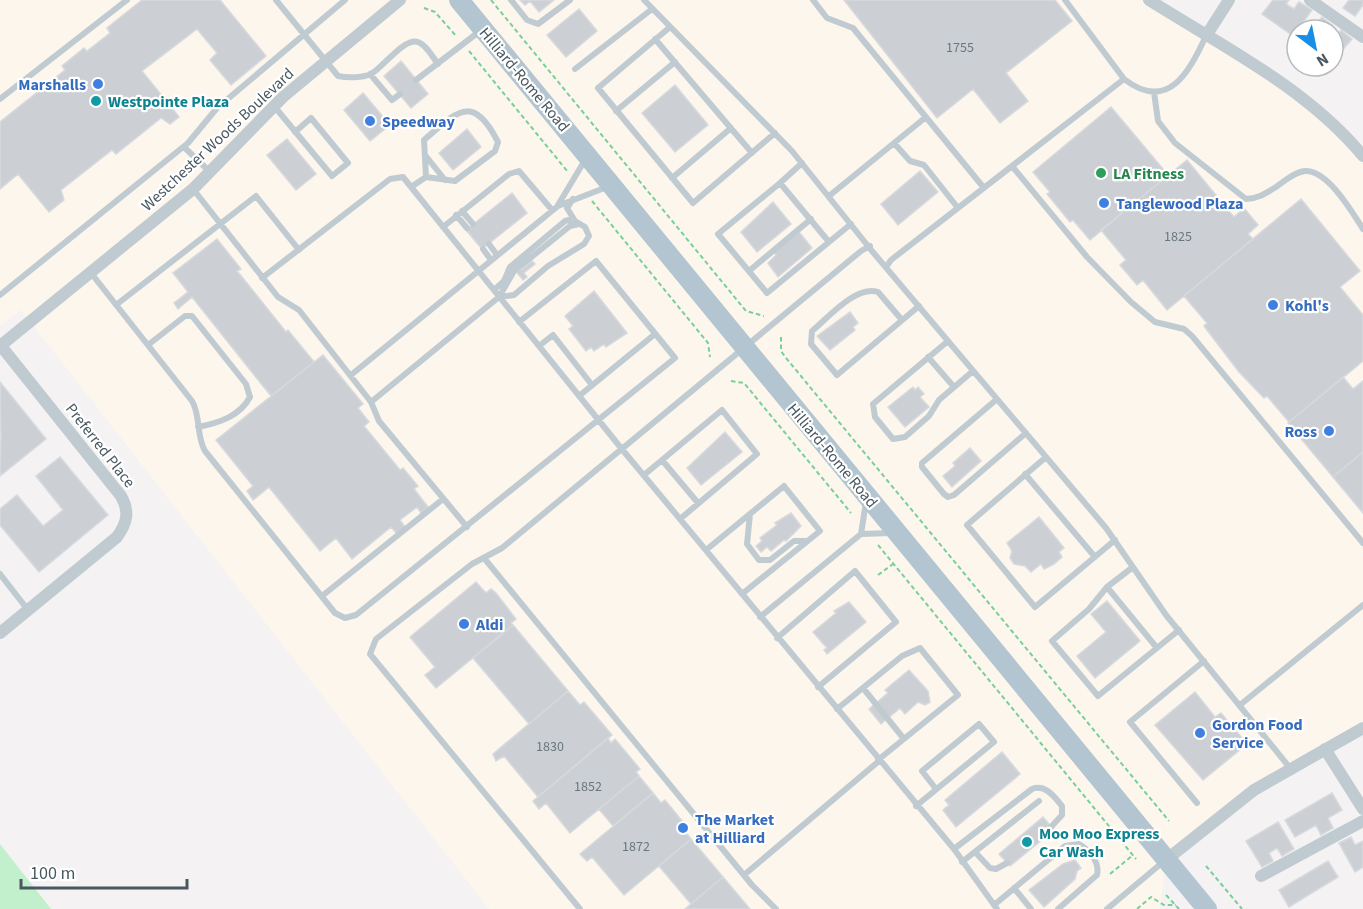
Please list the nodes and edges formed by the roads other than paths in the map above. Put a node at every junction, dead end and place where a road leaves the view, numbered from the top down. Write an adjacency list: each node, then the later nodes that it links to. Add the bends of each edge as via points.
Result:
1 (127, 0): 30 (lane)
2 (276, 0): 17 (lane)
3 (345, 0): 17 (lane)
4 (400, 0): 21 (street, Westchester Woods Boulevard)
5 (459, 0): 16 (main road, Hilliard-Rome Road)
6 (511, 0): 7 (lane, via 527,20 538,24)
7 (570, 0)
8 (644, 0): 14 (lane)
9 (813, 0): 33 (lane, via 827,18 854,28)
10 (1065, 0): 26 (lane)
11 (1149, 0): 18 (street)
12 (1229, 0): 18 (street)
13 (1316, 2): 19 (street)
14 (652, 9): 15 (lane); 24 (lane)
15 (670, 27): 20 (lane); 36 (lane)
16 (483, 28): 23 (lane); 41 (main road, Hilliard-Rome Road)
17 (305, 36): 21 (lane); 38 (lane, via 227,99)
18 (1206, 36): 28 (lane, via 1183,77 1174,86); 42 (street, via 1308,103)
19 (1363, 37)
20 (655, 39): 22 (lane); 32 (lane, via 598,88)
21 (326, 61): 25 (lane, via 338,76); 31 (street, Westchester Woods Boulevard)
22 (675, 62): 32 (lane); 34 (lane)
23 (438, 64): 25 (lane, via 416,41 407,43); 27 (lane)
24 (575, 69)
25 (370, 74): 29 (lane, via 392,100)
26 (1124, 79): 28 (lane); 44 (lane)
27 (416, 80)
28 (1154, 92): 66 (lane, via 1158,121 1169,136 1246,199 1264,195 1297,174 1317,173)
29 (400, 94)
30 (0, 99)
31 (274, 106): 35 (lane); 45 (street, Westchester Woods Boulevard)
32 (616, 111): 47 (lane)
33 (926, 117): 37 (lane); 52 (lane)
34 (732, 128): 39 (lane); 47 (lane)
35 (295, 132): 35 (lane, via 311,118 348,163 332,176)
36 (775, 133): 39 (lane); 43 (lane)
37 (894, 143): 54 (lane); 57 (lane, via 910,161 924,165)
38 (183, 147): 45 (lane); 80 (lane)
39 (752, 153): 47 (lane, via 693,203)
40 (425, 155): 46 (lane); 48 (lane); 48 (lane, via 424,140 453,115 476,112 498,146 462,178)
41 (588, 155): 50 (main road, Hilliard-Rome Road); 56 (lane)
42 (1363, 156)
43 (802, 163): 49 (lane); 54 (lane)
44 (1012, 166): 52 (lane); 118 (lane, via 1087,257 1131,302 1155,322 1184,329 1192,336)
45 (210, 172): 53 (street, Westchester Woods Boulevard)
46 (426, 177): 48 (lane); 51 (lane)
47 (672, 178)
48 (445, 180)
49 (780, 183): 60 (lane); 76 (lane, via 718,234)
50 (612, 185): 55 (lane); 91 (main road, Hilliard-Rome Road)
51 (411, 187): 65 (lane); 71 (lane, via 403,177 390,179)
52 (984, 188): 57 (lane)
53 (193, 189): 61 (lane); 77 (street, Westchester Woods Boulevard)
54 (829, 196): 63 (lane)
55 (574, 199): 56 (lane); 59 (lane, via 567,208)
56 (555, 208): 58 (lane, via 519,171 509,174); 72 (lane)
57 (958, 208): 74 (lane)
58 (459, 213): 64 (lane); 65 (lane)
59 (573, 219): 62 (lane); 79 (lane, via 565,221 510,267 504,281)
60 (811, 219): 67 (lane); 76 (lane)
61 (220, 224): 71 (lane, via 256,196); 78 (lane); 82 (lane)
62 (579, 224): 81 (lane, via 570,226 514,271); 81 (lane, via 589,236 584,244 548,266 514,295)
63 (851, 224): 67 (lane); 69 (lane)
64 (470, 226)
65 (443, 227): 75 (lane)
66 (1363, 229)
67 (829, 242): 76 (lane, via 767,293)
68 (489, 244): 72 (lane)
69 (870, 246): 74 (lane); 91 (lane)
70 (483, 249): 73 (lane)
71 (299, 250): 78 (lane)
72 (497, 255): 73 (lane)
73 (491, 260): 75 (lane)
74 (886, 267): 83 (lane)
75 (478, 270): 79 (lane); 94 (lane)
76 (749, 271)
77 (91, 273): 82 (lane); 89 (street, Westchester Woods Boulevard)
78 (262, 278): 94 (lane, via 278,297 299,310)
79 (494, 290): 81 (lane)
80 (0, 295)
81 (500, 297): 85 (lane); 99 (lane)
82 (116, 304): 88 (lane)
83 (919, 306): 84 (lane); 87 (lane)
84 (902, 320): 84 (lane, via 878,292 867,291 812,331 811,344 837,375)
85 (519, 322): 86 (lane, via 596,261); 90 (lane)
86 (656, 334): 95 (lane); 100 (lane, via 675,358)
87 (948, 341): 92 (lane); 93 (lane)
88 (148, 345): 101 (lane, via 192,400); 101 (lane, via 185,316 192,316 246,384 250,397 246,405 221,423)
89 (0, 346): 128 (street, Preferred Place, via 121,496 128,516 117,537)
90 (539, 346): 95 (lane, via 553,335); 97 (lane)
91 (745, 347): 103 (lane); 108 (main road, Hilliard-Rome Road)
92 (928, 357): 96 (lane); 96 (lane, via 877,399 875,417 897,440 905,437)
93 (973, 371): 96 (lane); 98 (lane)
94 (351, 375): 99 (lane)
95 (592, 385): 97 (lane)
96 (954, 387)
97 (579, 396): 100 (lane)
98 (997, 399): 102 (lane); 102 (lane, via 922,463 944,494 954,495)
99 (371, 402): 109 (lane, via 379,421)
100 (598, 419): 103 (lane); 113 (lane)
101 (198, 427): 126 (lane, via 205,451)
102 (1026, 433): 104 (lane)
103 (621, 448): 107 (lane); 121 (lane, via 502,548)
104 (1046, 457): 106 (lane); 116 (lane)
105 (662, 459): 107 (lane); 110 (lane); 110 (lane, via 722,410 757,454)
106 (1025, 474): 120 (lane); 120 (lane, via 966,525 1035,607)
107 (644, 475): 112 (lane)
108 (867, 496): 114 (main road, Hilliard-Rome Road); 115 (lane)
109 (443, 499): 113 (lane); 126 (lane)
110 (698, 503): 112 (lane)
111 (750, 514): 117 (lane, via 747,544 759,560 770,560 794,541); 117 (lane, via 784,486 820,531); 119 (lane)
112 (680, 519): 119 (lane)
113 (467, 527): 126 (lane, via 356,615 345,618 335,613)
114 (898, 533): 115 (lane); 153 (main road, Hilliard-Rome Road)
115 (861, 534): 129 (lane)
116 (1114, 540): 120 (lane); 122 (lane)
117 (807, 541): 125 (lane)
118 (1363, 543)
119 (705, 550): 125 (lane)
120 (1095, 557)
121 (484, 558): 156 (lane); 160 (lane, via 376,639 370,654)
122 (1133, 567): 124 (lane); 130 (lane)
123 (0, 574): 128 (lane)
124 (1107, 587): 133 (lane); 133 (lane, via 1089,609 1052,641 1098,696)
125 (742, 594): 129 (lane)
126 (322, 596)
127 (1363, 605): 137 (lane)
128 (29, 610): 131 (street, Preferred Place)
129 (760, 617): 132 (lane)
130 (1179, 630): 133 (lane); 134 (lane)
131 (0, 633)
132 (777, 638): 135 (lane); 135 (lane, via 855,571 896,622)
133 (1157, 648)
134 (1204, 661): 137 (lane); 146 (lane, via 1130,722)
135 (818, 687): 138 (lane)
136 (863, 687): 138 (lane); 140 (lane); 140 (lane, via 902,656 920,648 958,695)
137 (1240, 705): 143 (lane)
138 (837, 709): 142 (lane)
139 (1363, 728): 141 (street)
140 (904, 738): 142 (lane)
141 (1325, 749): 143 (street); 148 (street)
142 (879, 760): 147 (lane); 156 (lane)
143 (1290, 768): 153 (street, via 1254,790)
144 (936, 789): 144 (lane, via 922,771 980,724 994,742); 147 (lane)
145 (1039, 801): 152 (lane)
146 (1197, 803)
147 (916, 806): 151 (lane)
148 (1363, 809)
149 (1363, 821): 157 (street)
150 (1051, 827): 151 (lane, via 1062,815 1062,806 1039,786)
151 (954, 849): 154 (lane)
152 (975, 852): 154 (lane); 155 (lane, via 990,868)
153 (1166, 860): 164 (lane); 165 (main road, Hilliard-Rome Road)
154 (962, 862): 159 (lane)
155 (1007, 862)
156 (744, 874): 161 (lane)
157 (1261, 876)
158 (1014, 888): 159 (lane); 162 (lane); 163 (lane, via 1065,846 1079,844 1099,870)
159 (996, 907)
160 (580, 909)
161 (776, 909)
162 (1031, 909)
163 (1058, 909)
164 (1107, 909)
165 (1207, 909)

